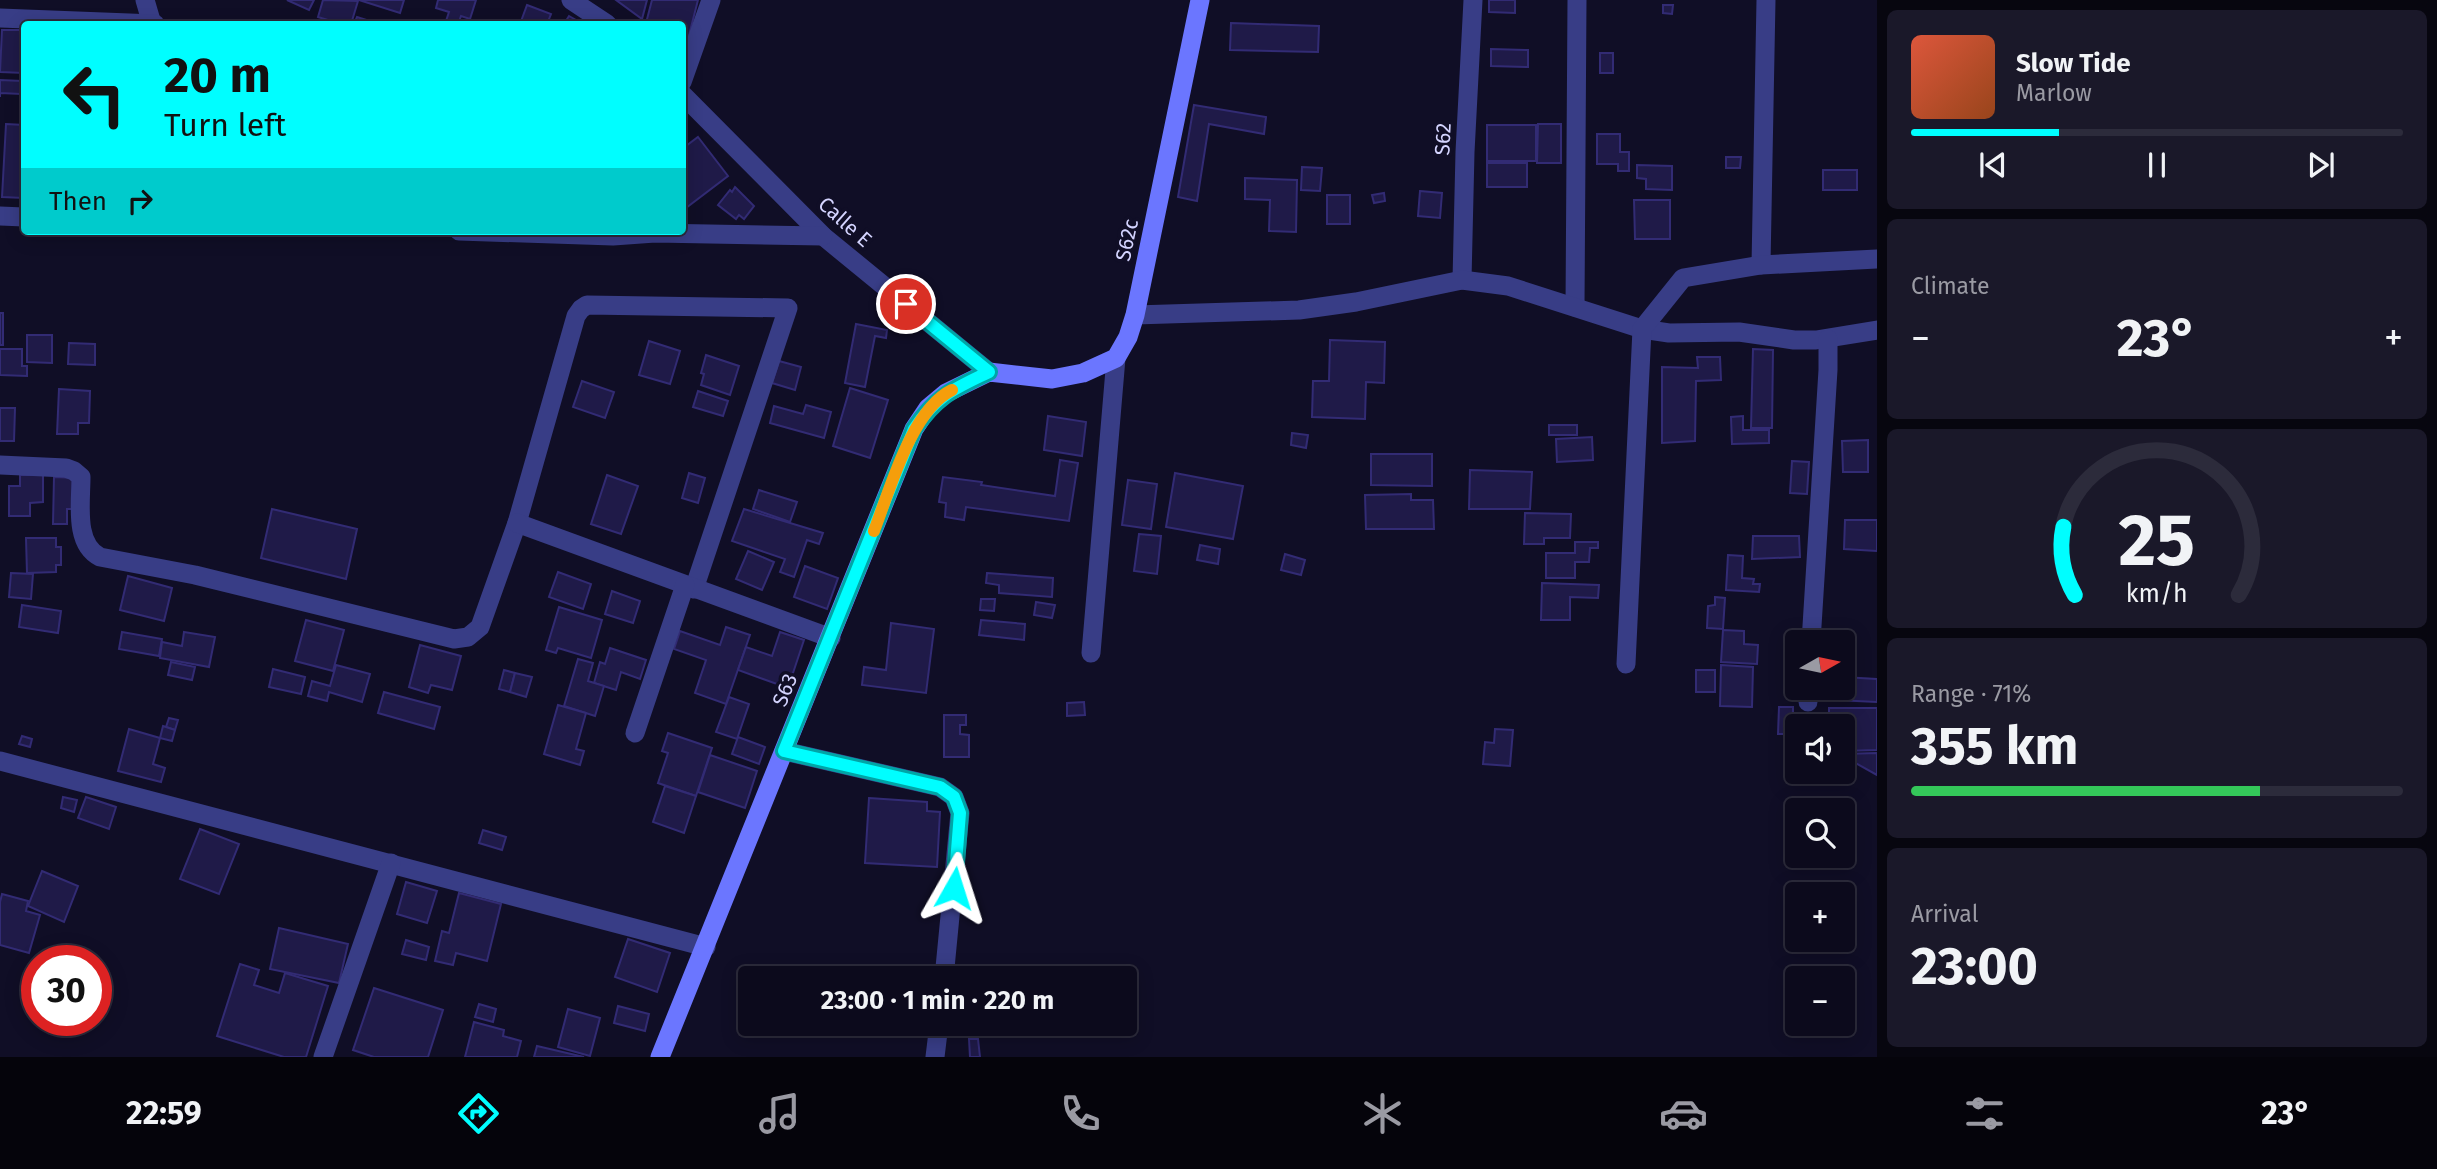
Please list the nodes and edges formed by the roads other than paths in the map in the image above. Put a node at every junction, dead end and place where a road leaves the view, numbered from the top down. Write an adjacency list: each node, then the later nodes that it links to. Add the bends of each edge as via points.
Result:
1 (145, 0): 10 (street)
2 (571, 0): 11 (street)
3 (711, 0): 12 (street)
4 (1200, 0): 23 (main road, S62c)
5 (1473, 0): 20 (street, S62)
6 (1577, 0): 21 (street)
7 (1766, 0): 19 (street)
8 (0, 18): 9 (street)
9 (76, 21)
10 (152, 21)
11 (602, 21)
12 (686, 71)
13 (686, 98): 17 (street, Calle E)
14 (0, 216): 15 (street)
15 (21, 217)
16 (686, 234): 17 (street)
17 (823, 236): 28 (street, Calle E)
18 (1877, 259): 19 (street)
19 (1761, 265): 24 (street, via 1683,278)
20 (1462, 280): 21 (street, via 1508,286); 23 (street, via 1298,310)
21 (1575, 307): 24 (street)
22 (1877, 315): 25 (street)
23 (1135, 316): 27 (main road, S62c)
24 (1642, 329): 26 (street); 35 (street)
25 (1868, 331): 26 (street)
26 (1828, 339): 32 (street)
27 (1116, 358): 28 (main road, via 1083,373 1052,379); 34 (street)
28 (989, 372): 33 (main road, S63, via 946,393 914,429)
29 (0, 465): 30 (street, via 66,468 81,477 81,524 87,548 100,557 195,575 454,639 468,637 480,627)
30 (517, 523): 31 (street); 31 (street, via 581,309 587,305 788,308)
31 (690, 587): 33 (street); 36 (street)
32 (1812, 630)
33 (831, 638): 37 (main road, S63)
34 (1091, 653)
35 (1626, 664)
36 (635, 733)
37 (784, 751): 40 (main road, S63); 41 (street, via 940,787 954,797 960,813)
38 (0, 761): 39 (street)
39 (391, 863): 40 (street); 43 (street)
40 (706, 947): 44 (main road, S63)
41 (945, 966)
42 (938, 1036): 45 (street)
43 (323, 1057)
44 (660, 1057)
45 (935, 1057)

